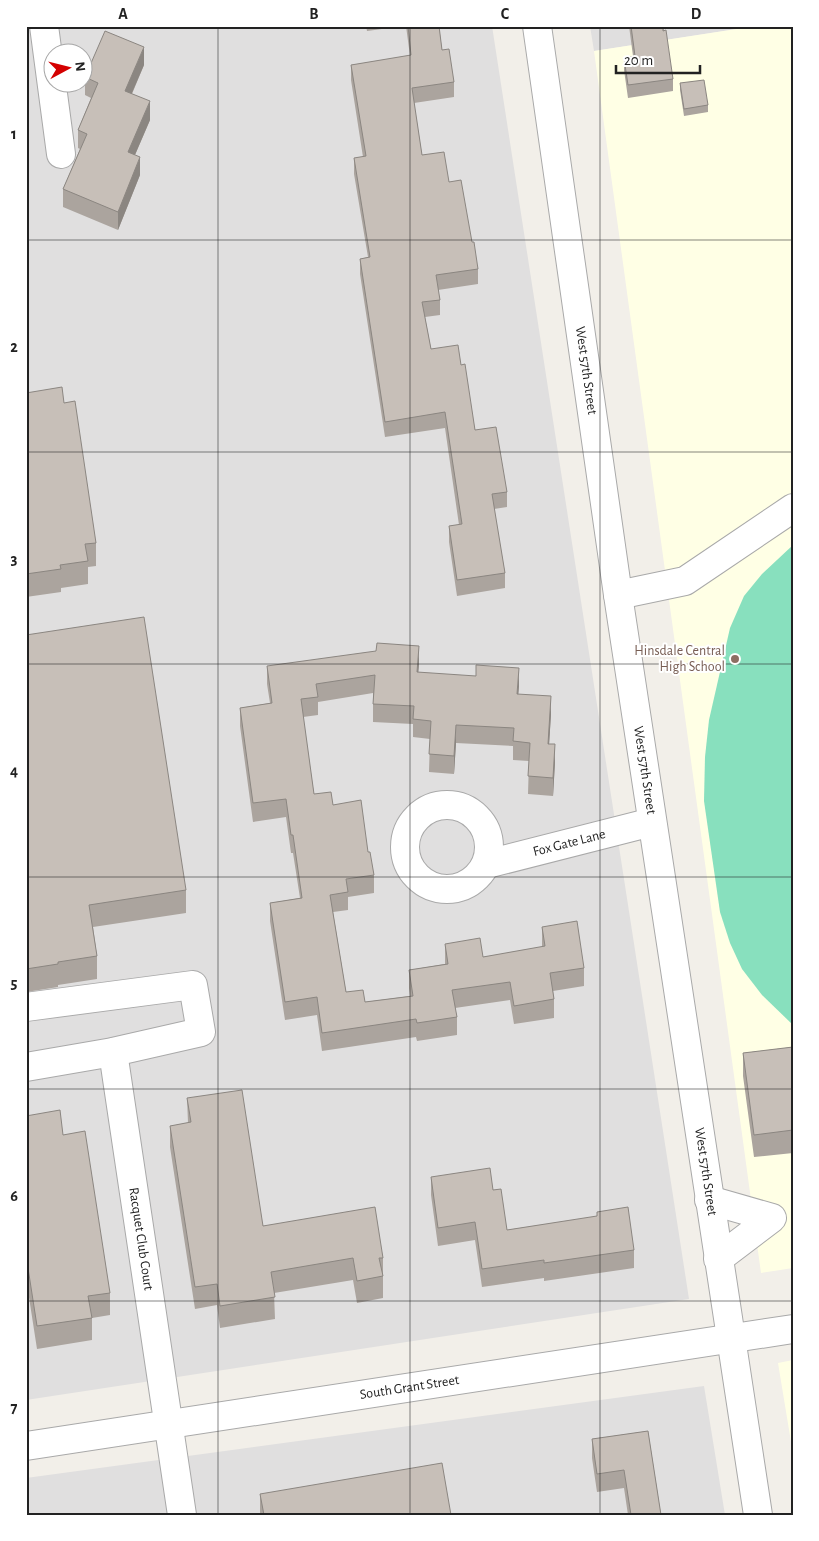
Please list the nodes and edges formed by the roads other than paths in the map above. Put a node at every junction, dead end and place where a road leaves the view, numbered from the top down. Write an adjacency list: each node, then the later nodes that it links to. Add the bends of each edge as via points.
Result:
1 (44, 26): 3 (street)
2 (537, 26): 5 (street, West 57th Street)
3 (61, 154)
4 (793, 508): 5 (street, via 685,581)
5 (618, 595): 6 (street, West 57th Street)
6 (652, 822): 7 (street, Fox Gate Lane); 11 (street, West 57th Street)
7 (487, 864)
8 (26, 1007): 9 (street, via 193,985 201,1032)
9 (113, 1052): 10 (street); 16 (street, Racquet Club Court)
10 (26, 1067)
11 (709, 1200): 12 (street); 13 (street, West 57th Street)
12 (782, 1217): 13 (street)
13 (718, 1259): 15 (street, West 57th Street)
14 (793, 1328): 15 (street, South Grant Street)
15 (730, 1338): 16 (street, South Grant Street); 19 (street, West 57th Street)
16 (168, 1426): 17 (street, South Grant Street); 18 (street, Racquet Club Court)
17 (26, 1446)
18 (182, 1515)
19 (758, 1515)

